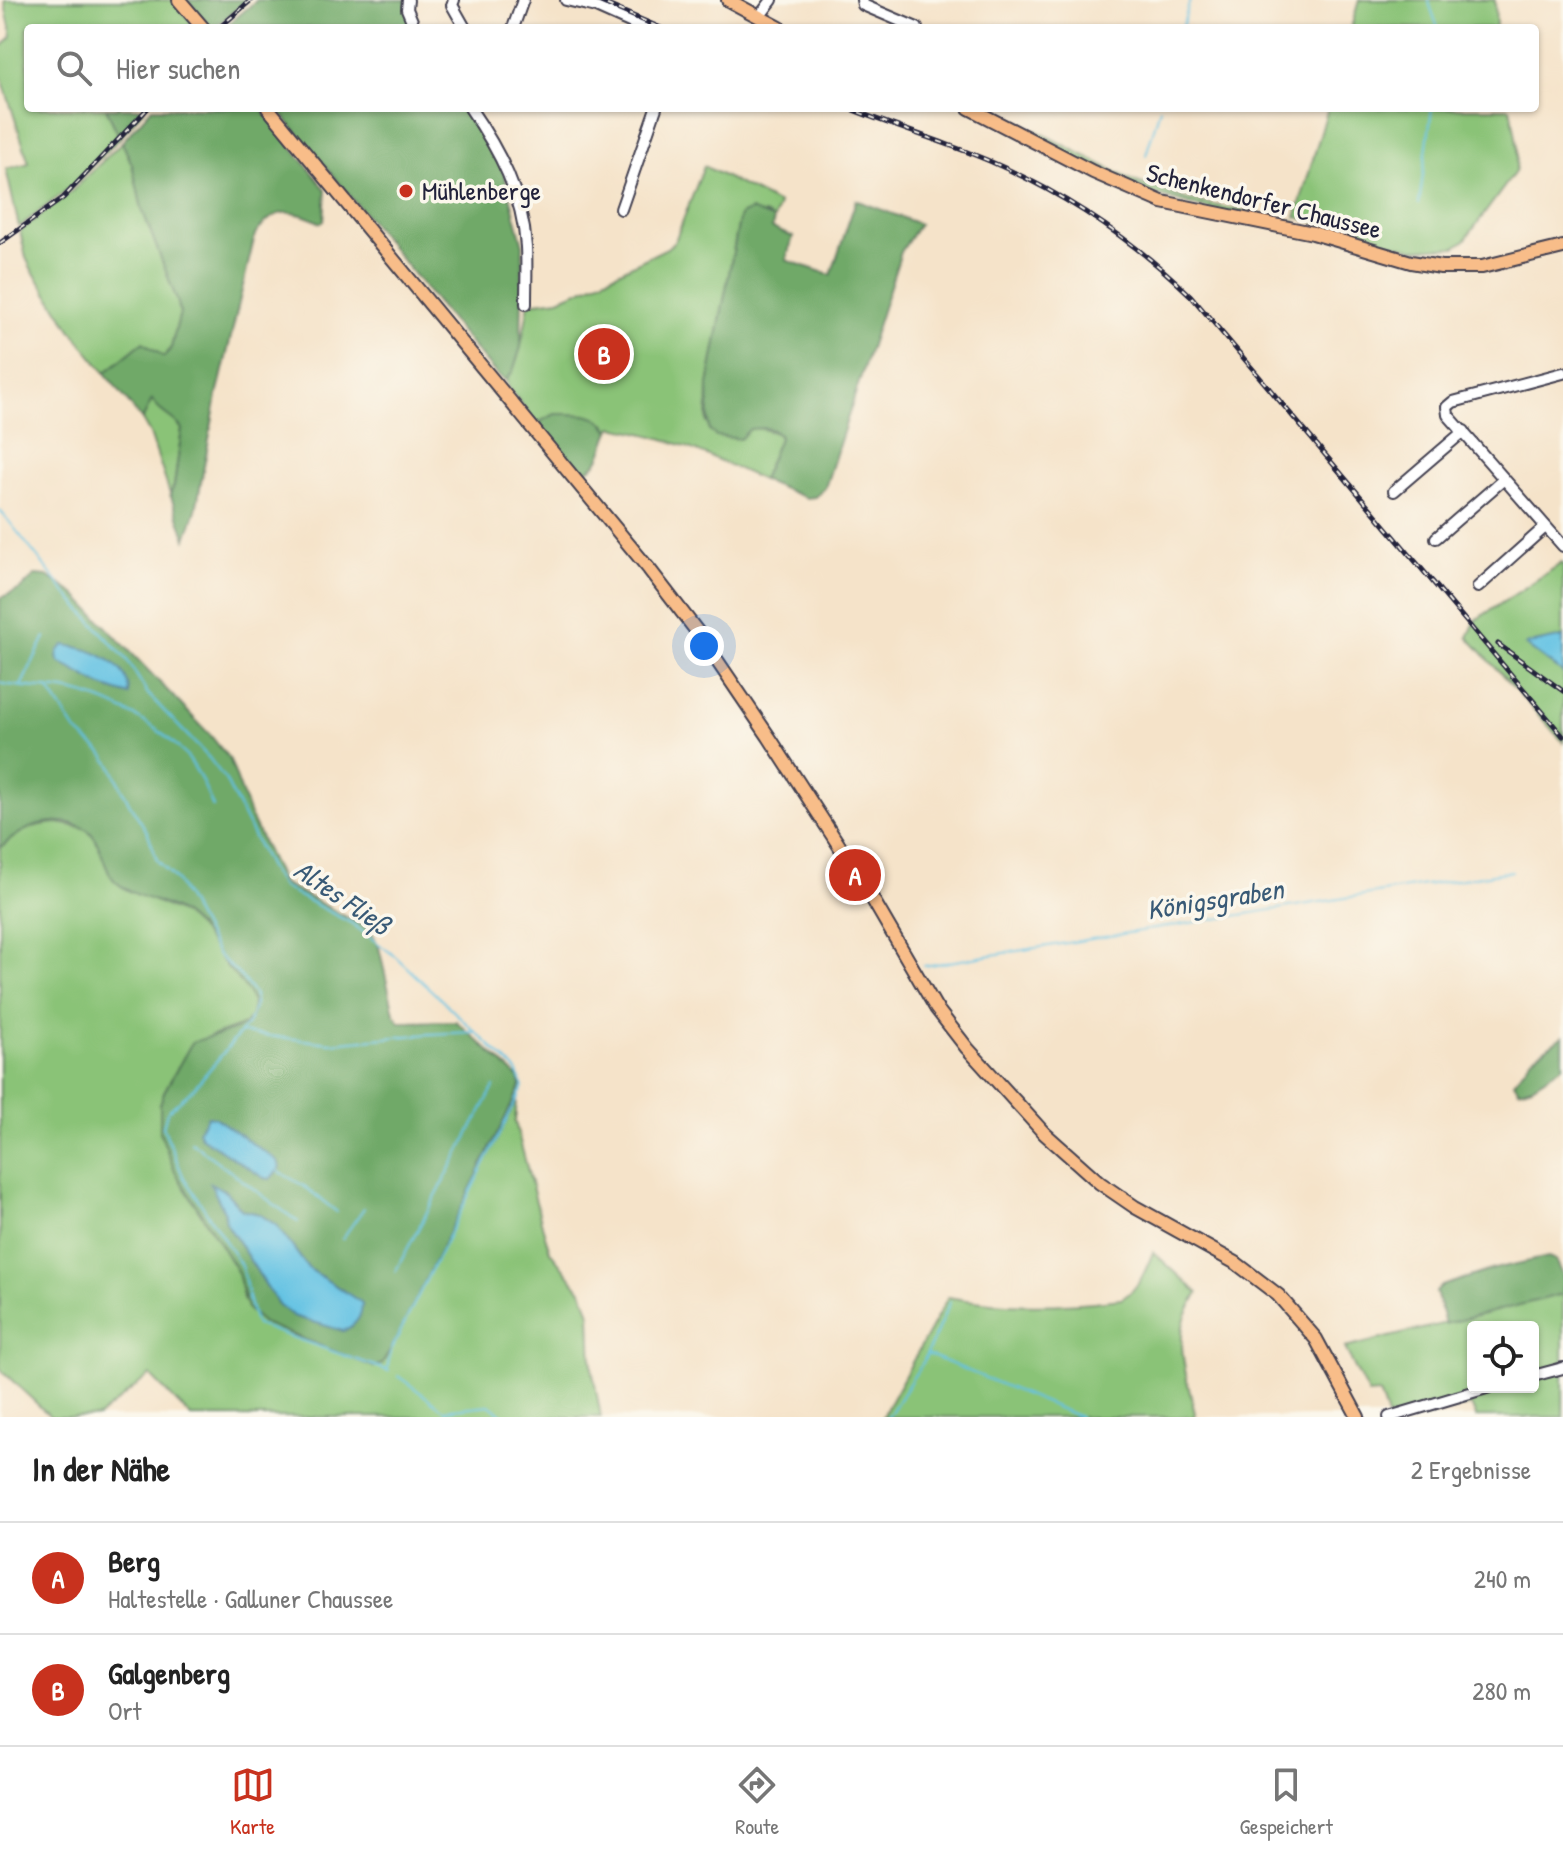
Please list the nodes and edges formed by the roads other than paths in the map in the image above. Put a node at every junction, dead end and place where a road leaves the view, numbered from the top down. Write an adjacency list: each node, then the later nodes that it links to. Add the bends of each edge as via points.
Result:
1 (179, 0): 11 (main road)
2 (408, 0): 12 (street)
3 (454, 0): 13 (street)
4 (523, 0): 14 (street)
5 (566, 0): 9 (street)
6 (728, 0): 10 (main road)
7 (772, 0): 10 (street)
8 (862, 0): 17 (street)
9 (598, 4): 15 (street)
10 (759, 17): 16 (main road)
11 (200, 24)
12 (413, 24)
13 (463, 24)
14 (514, 24)
15 (636, 24)
16 (772, 24)
17 (908, 24)
18 (271, 112): 36 (main road, via 699,634 862,881 949,1026 1044,1133 1100,1183 1223,1255 1288,1305 1314,1336)
19 (473, 112): 24 (street, via 504,161 522,220)
20 (655, 112): 22 (street)
21 (977, 112): 23 (main road, Schenkendorfer Chaussee, via 1162,202 1313,233 1411,262 1482,267)
22 (621, 209)
23 (1563, 247)
24 (526, 304)
25 (1563, 373): 26 (street, via 1453,402 1448,415)
26 (1464, 431): 27 (street); 28 (street)
27 (1504, 479): 29 (street); 30 (street)
28 (1394, 491)
29 (1545, 527): 31 (street); 32 (street)
30 (1436, 538)
31 (1563, 546)
32 (1478, 587)
33 (1563, 1368): 34 (street)
34 (1539, 1374)
35 (1470, 1393): 37 (street)
36 (1358, 1417)
37 (1389, 1417)

